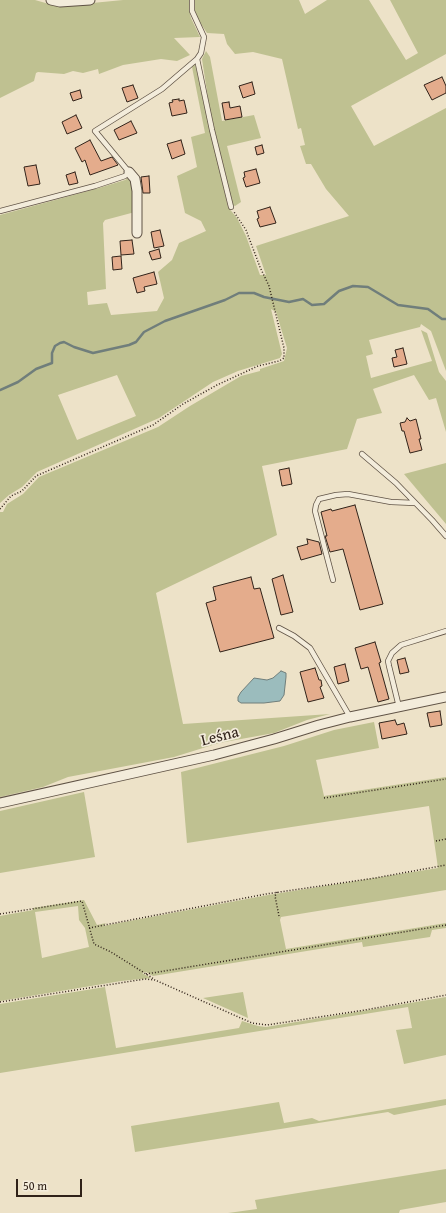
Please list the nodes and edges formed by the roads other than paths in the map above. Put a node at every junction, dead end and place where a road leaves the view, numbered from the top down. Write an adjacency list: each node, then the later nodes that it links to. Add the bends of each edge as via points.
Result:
1 (51, 0): 2 (street)
2 (90, 0)
3 (192, 0): 4 (lane, via 193,15 204,37)
4 (197, 59): 5 (lane, via 162,89 95,131); 6 (lane)
5 (129, 172): 7 (lane, via 125,176 95,186); 8 (street, via 135,179 137,192)
6 (231, 207)
7 (0, 211)
8 (137, 233)
9 (362, 454): 10 (lane)
10 (415, 502): 11 (lane); 12 (lane, via 391,502 348,494 319,499 315,511)
11 (446, 536)
12 (333, 580)
13 (279, 628): 17 (lane, via 310,648)
14 (446, 632): 16 (lane, via 401,645 389,656)
15 (446, 697): 16 (street, Leśna)
16 (399, 707): 17 (street, Leśna)
17 (350, 717): 18 (street, Leśna, via 214,755)
18 (0, 803)

